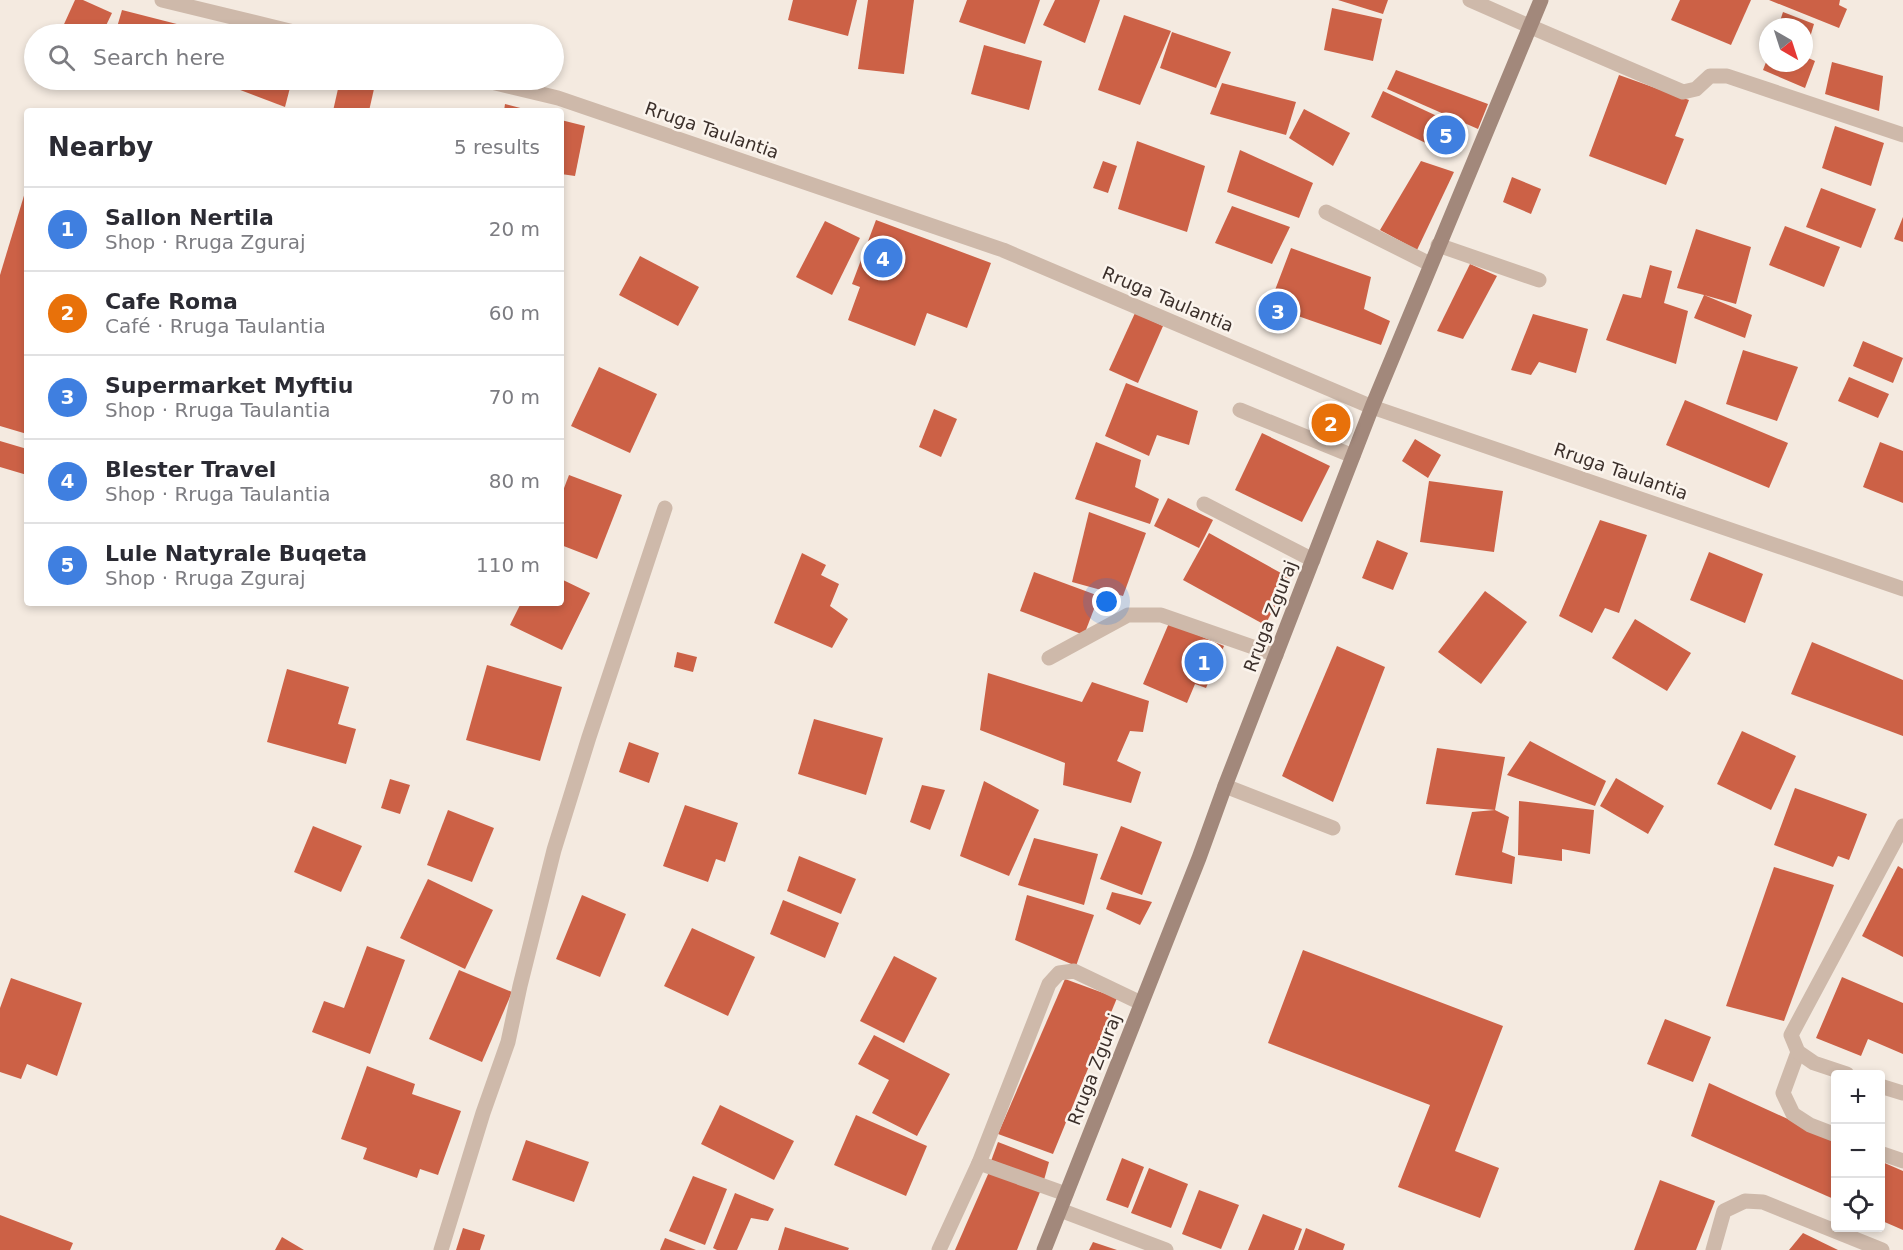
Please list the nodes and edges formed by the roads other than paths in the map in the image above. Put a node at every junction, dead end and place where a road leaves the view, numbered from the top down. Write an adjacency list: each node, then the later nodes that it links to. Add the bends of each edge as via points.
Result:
1 (162, 0): 4 (street)
2 (1470, 0): 5 (street)
3 (1541, 0): 5 (main road, Rruga Zguraj)
4 (261, 24)
5 (1529, 26): 7 (street, via 1683,92 1696,89 1710,76 1727,76); 9 (main road, Rruga Zguraj)
6 (525, 90): 12 (street, Rruga Taulantia, via 1003,250)
7 (1903, 135)
8 (1326, 212): 10 (street)
9 (1438, 245): 10 (main road, Rruga Zguraj); 11 (street)
10 (1430, 264): 12 (main road, Rruga Zguraj)
11 (1539, 280)
12 (1372, 406): 14 (main road, Rruga Zguraj); 18 (street, Rruga Taulantia)
13 (1240, 410): 14 (street)
14 (1353, 456): 17 (main road, Rruga Zguraj)
15 (1204, 504): 17 (street)
16 (665, 508): 35 (street, via 554,850 508,1042)
17 (1312, 561): 19 (main road, Rruga Zguraj)
18 (1903, 589)
19 (1276, 655): 20 (street, via 1161,615 1128,615); 21 (main road, Rruga Zguraj)
20 (1048, 658)
21 (1225, 786): 23 (street); 24 (main road, Rruga Zguraj)
22 (1903, 826): 25 (street, via 1791,1035)
23 (1333, 828)
24 (1141, 1003): 32 (street, via 1074,971 1059,973 1049,984); 33 (main road, Rruga Zguraj)
25 (1798, 1052): 26 (street, via 1814,1064); 29 (street, via 1783,1092 1792,1114)
26 (1834, 1070)
27 (1885, 1087): 28 (street)
28 (1903, 1094)
29 (1831, 1133)
30 (1885, 1154): 31 (street)
31 (1903, 1161)
32 (979, 1163): 33 (street); 36 (street)
33 (1066, 1194): 34 (main road, Rruga Zguraj)
34 (1060, 1210): 37 (main road, Rruga Zguraj); 38 (street)
35 (441, 1250)
36 (939, 1250)
37 (1044, 1250)
38 (1166, 1250)
39 (1713, 1250): 40 (street, via 1724,1211 1744,1201 1763,1202)
40 (1882, 1250)

